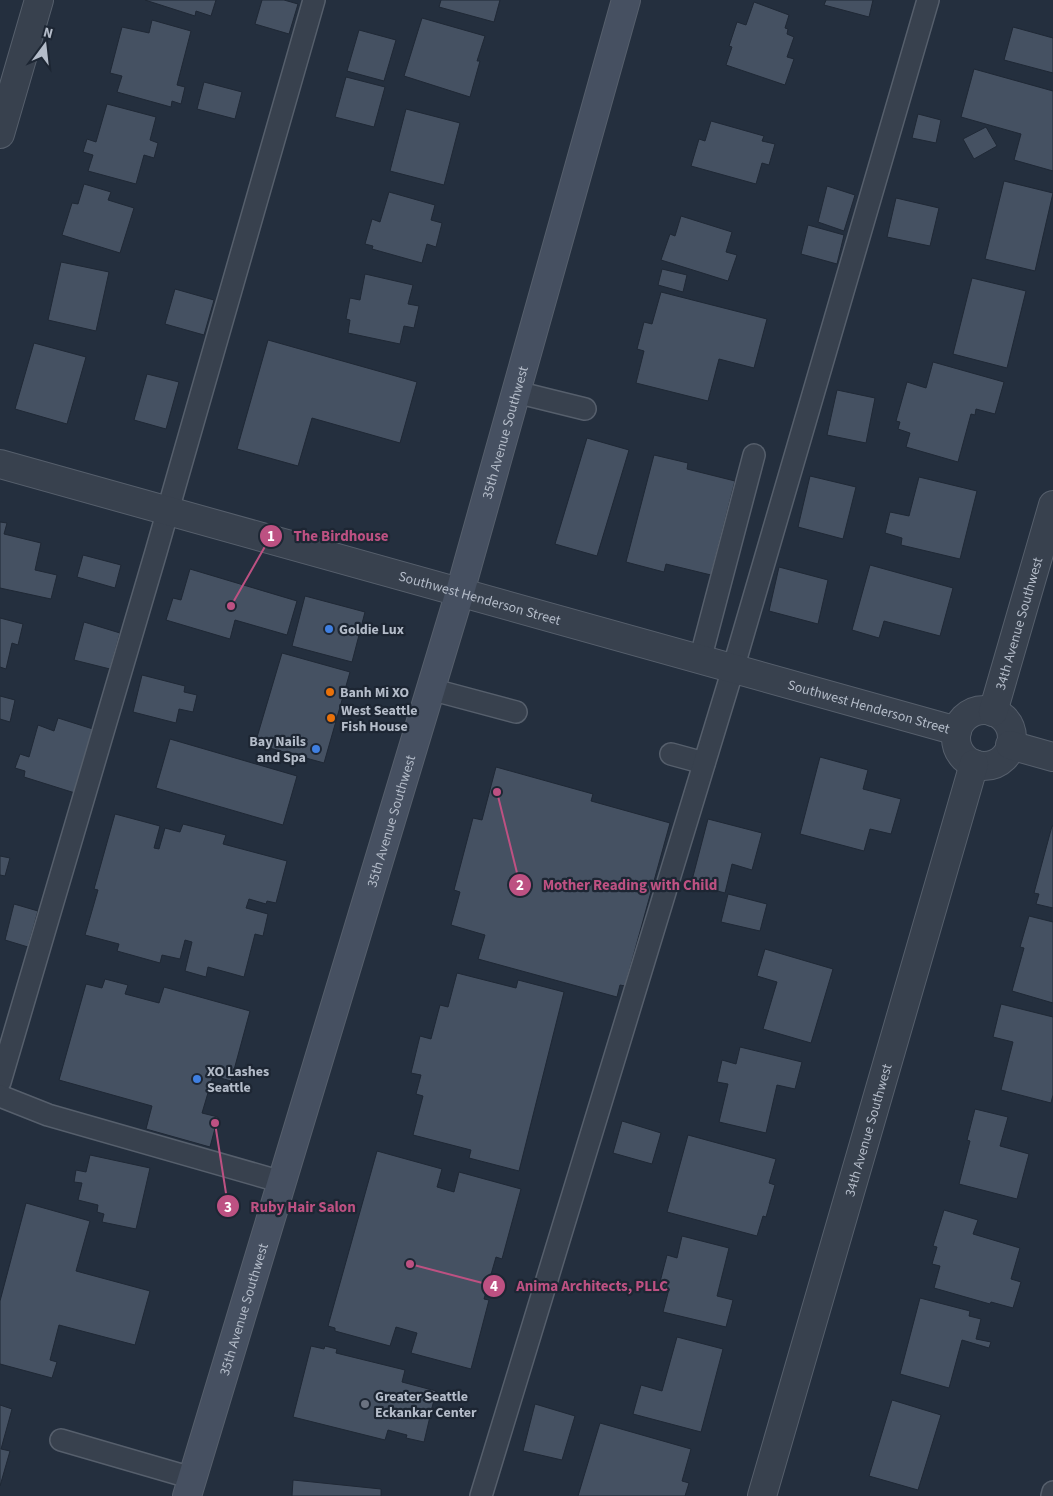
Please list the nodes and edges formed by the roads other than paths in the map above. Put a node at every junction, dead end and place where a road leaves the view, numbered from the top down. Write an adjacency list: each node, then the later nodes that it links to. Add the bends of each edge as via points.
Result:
1 (39, 0): 5 (street)
2 (314, 0): 11 (lane)
3 (626, 0): 6 (main road, 35th Avenue Southwest)
4 (928, 0): 14 (lane)
5 (0, 134)
6 (516, 392): 7 (lane); 12 (main road, 35th Avenue Southwest)
7 (585, 409)
8 (754, 455): 13 (lane)
9 (0, 464): 11 (street, Southwest Henderson Street)
10 (1053, 505): 17 (street, 34th Avenue Southwest)
11 (168, 511): 12 (street, Southwest Henderson Street); 24 (lane)
12 (460, 592): 13 (street, Southwest Henderson Street); 15 (main road, 35th Avenue Southwest)
13 (700, 660): 14 (street, Southwest Henderson Street)
14 (734, 669): 18 (street, Southwest Henderson Street); 22 (lane)
15 (430, 689): 16 (lane); 26 (main road, 35th Avenue Southwest)
16 (516, 712)
17 (993, 712): 18 (street, via 976,711 961,722); 19 (street, via 1008,723)
18 (958, 731): 23 (street, via 958,748)
19 (1010, 746): 21 (street); 23 (street, via 997,763)
20 (671, 754): 22 (lane)
21 (1053, 757)
22 (704, 763): 29 (lane)
23 (974, 764): 30 (street, 34th Avenue Southwest)
24 (0, 1082)
25 (0, 1096): 26 (lane, via 48,1115)
26 (282, 1182): 28 (main road, 35th Avenue Southwest)
27 (61, 1440): 28 (lane)
28 (190, 1487)
29 (481, 1496)
30 (762, 1496)

